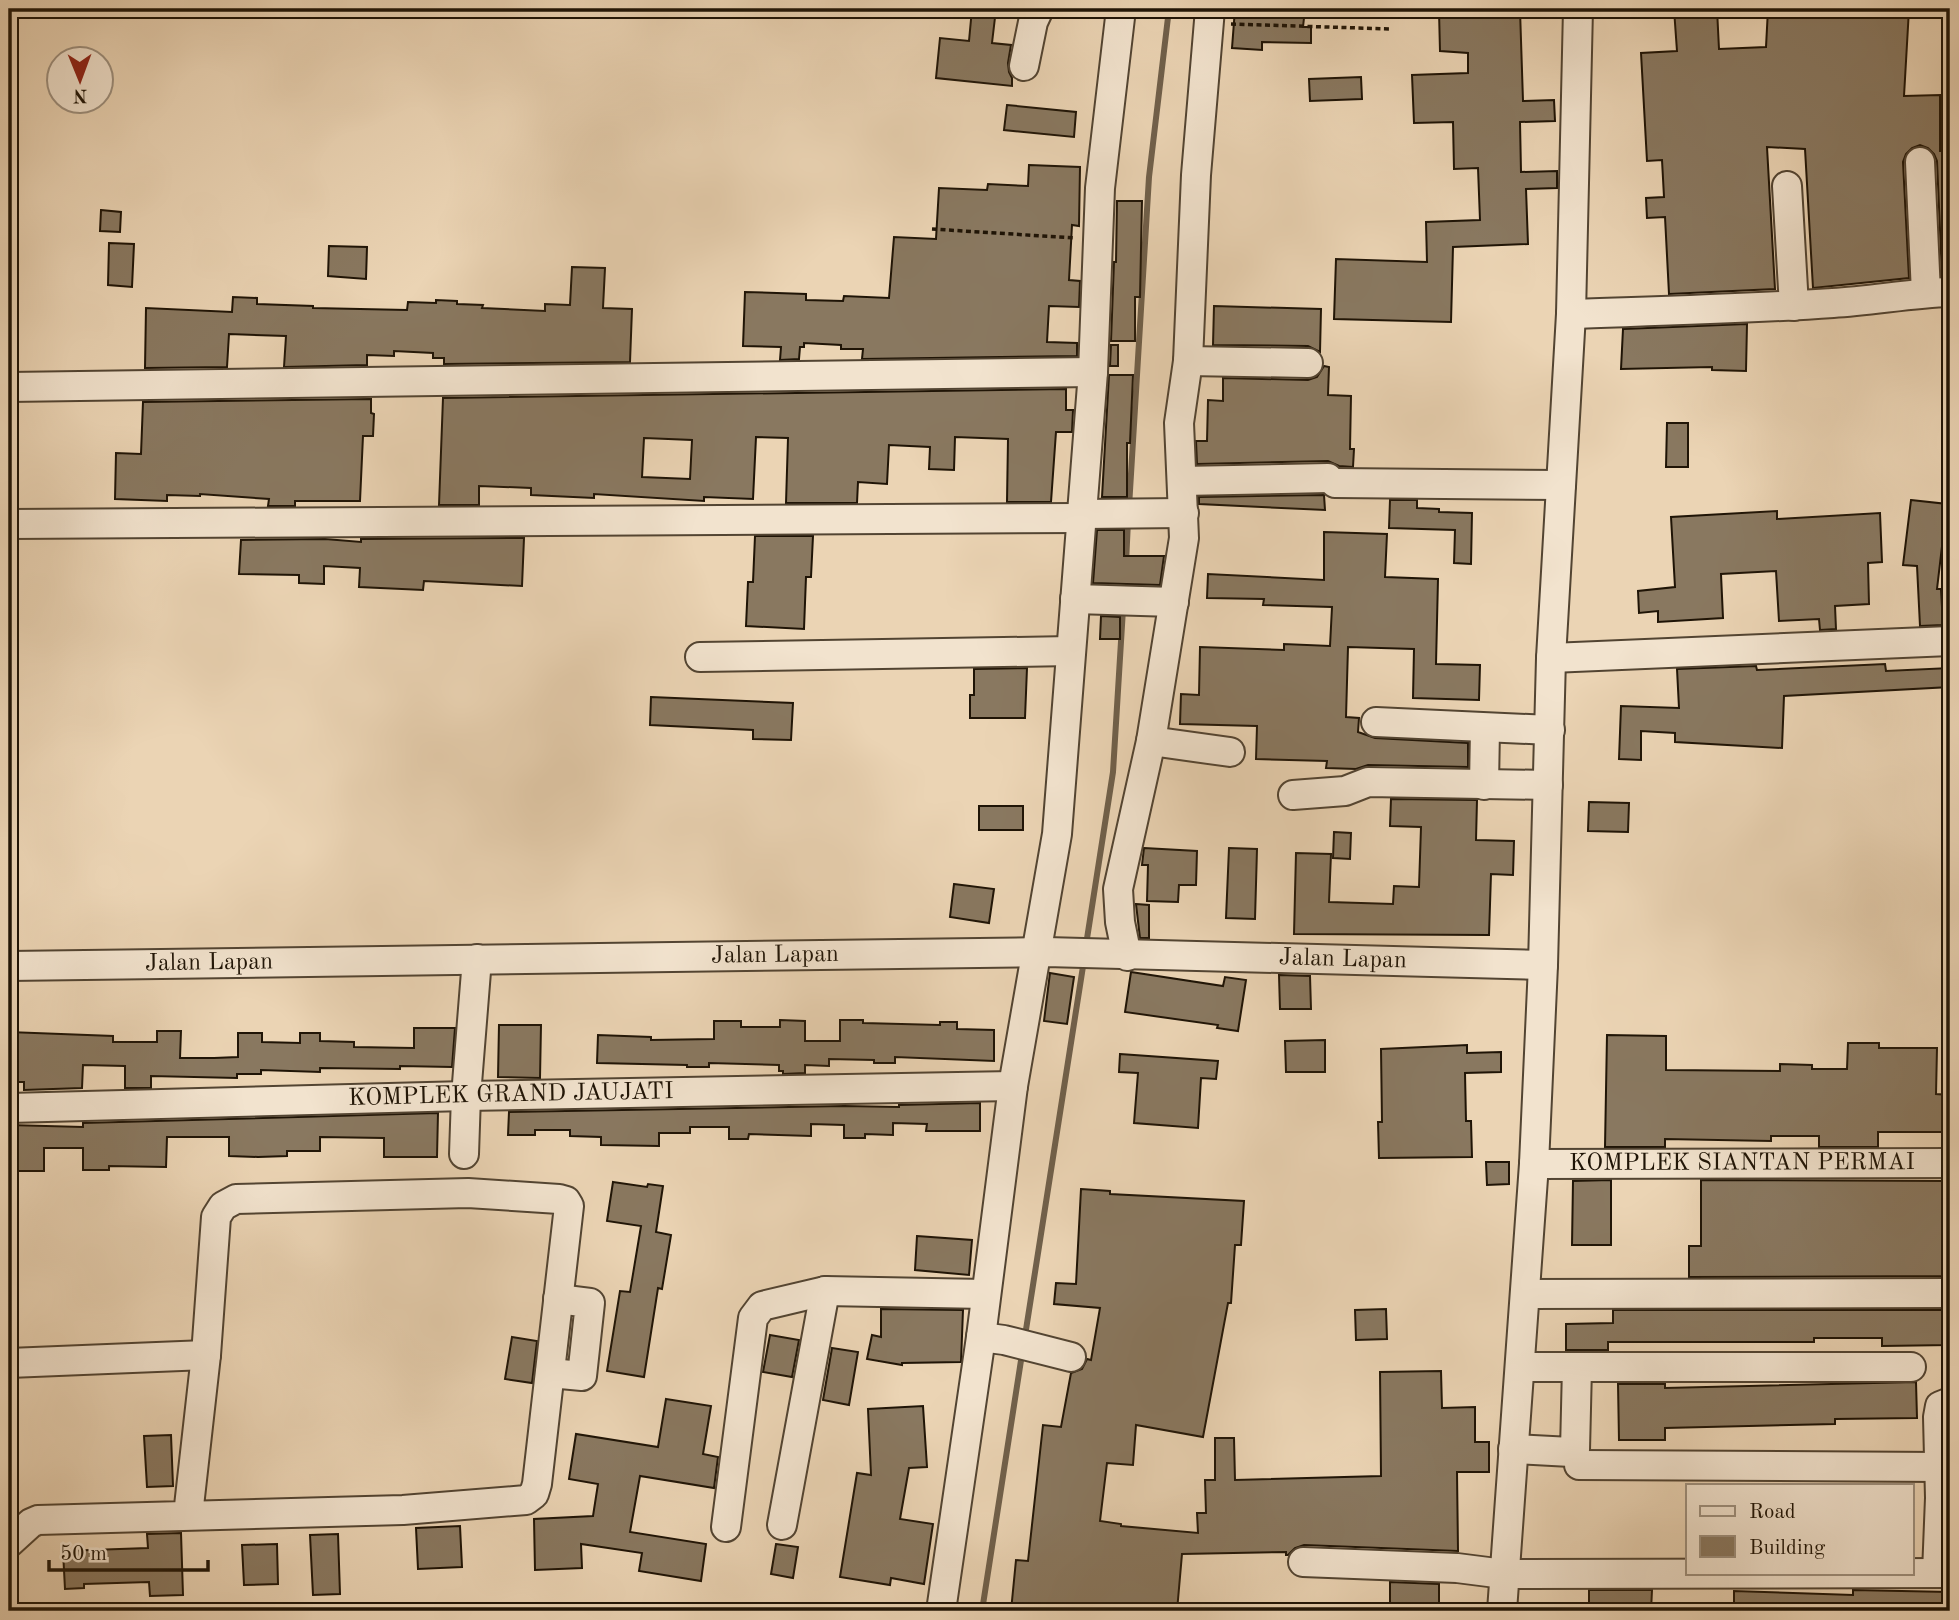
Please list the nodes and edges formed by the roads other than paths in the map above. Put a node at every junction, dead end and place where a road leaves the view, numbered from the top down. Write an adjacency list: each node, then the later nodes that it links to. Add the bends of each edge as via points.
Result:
1 (1039, 9): 5 (street)
2 (1121, 9): 13 (street, via 1105,139)
3 (1578, 9): 10 (street)
4 (1209, 16): 11 (street)
5 (1024, 66)
6 (1920, 162): 8 (street)
7 (1787, 186): 9 (street)
8 (1938, 293): 9 (street)
9 (1794, 306): 10 (street)
10 (1571, 314): 16 (street)
11 (1188, 361): 12 (street); 15 (street, via 1179,423)
12 (1308, 363)
13 (1093, 372): 14 (street); 18 (street)
14 (9, 387)
15 (1182, 481): 16 (street); 17 (street)
16 (1561, 485): 25 (street)
17 (1176, 513): 18 (street); 21 (street, via 1184,538)
18 (1082, 516): 19 (street); 20 (street)
19 (9, 524)
20 (1075, 598): 21 (street); 23 (street)
21 (1168, 602): 29 (street)
22 (1950, 640): 25 (street)
23 (1071, 651): 24 (street); 34 (street, via 1057,834)
24 (700, 657)
25 (1552, 659): 28 (street)
26 (1376, 722): 27 (street)
27 (1485, 729): 28 (street); 31 (street)
28 (1550, 730): 32 (street)
29 (1151, 741): 30 (street); 35 (street, via 1118,889)
30 (1230, 752)
31 (1484, 785): 32 (street); 33 (street, via 1368,782 1345,791)
32 (1548, 785): 37 (street)
33 (1293, 795)
34 (1040, 953): 35 (street, Jalan Lapan); 36 (street, Jalan Lapan); 39 (street)
35 (1117, 956): 37 (street, Jalan Lapan)
36 (477, 959): 38 (street, Jalan Lapan); 40 (street)
37 (1543, 965): 44 (street)
38 (9, 966)
39 (1013, 1086): 40 (street, KOMPLEK GRAND JAUJATI); 47 (street)
40 (466, 1096): 41 (street, KOMPLEK GRAND JAUJATI); 42 (street)
41 (9, 1108)
42 (464, 1154)
43 (1950, 1163): 44 (street, KOMPLEK SIANTAN PERMAI)
44 (1534, 1164): 48 (street)
45 (825, 1292): 47 (street); 62 (street); 63 (street, via 762,1306 753,1318)
46 (1950, 1293): 48 (street)
47 (985, 1294): 49 (street)
48 (1525, 1294): 53 (street)
49 (993, 1338): 50 (street); 70 (street)
50 (1059, 1354)
51 (206, 1355): 52 (street); 61 (street); 61 (street, via 216,1217 236,1199 468,1193 559,1199 569,1206 534,1494 526,1500 403,1510)
52 (9, 1363)
53 (1520, 1367): 54 (street); 57 (street)
54 (1577, 1367): 55 (street); 57 (street, via 1575,1450)
55 (1911, 1367)
56 (1950, 1402): 59 (street, via 1940,1406 1938,1417)
57 (1513, 1449): 68 (street)
58 (1579, 1465): 59 (street)
59 (1941, 1468): 60 (street)
60 (1945, 1498): 67 (street)
61 (188, 1515): 64 (street, via 38,1520)
62 (782, 1525)
63 (726, 1527)
64 (9, 1543)
65 (1303, 1562): 68 (street)
66 (1913, 1573): 67 (street)
67 (1943, 1573)
68 (1504, 1574): 69 (street); 71 (street)
69 (1686, 1574)
70 (941, 1611)
71 (1502, 1611)

